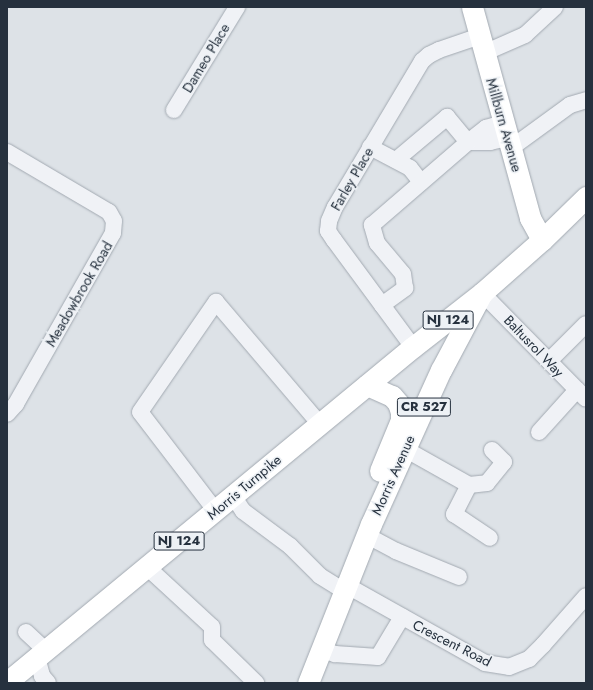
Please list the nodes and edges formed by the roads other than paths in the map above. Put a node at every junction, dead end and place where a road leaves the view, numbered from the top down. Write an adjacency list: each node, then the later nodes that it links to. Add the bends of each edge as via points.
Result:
1 (237, 7): 6 (street, Dameo Place)
2 (472, 7): 4 (main road, Millburn Avenue)
3 (555, 7): 4 (street, Farley Place, via 524,35)
4 (482, 44): 7 (main road, Millburn Avenue); 9 (street, Farley Place, via 439,50 422,61)
5 (586, 100): 7 (street, via 570,105)
6 (174, 110)
7 (507, 136): 8 (street, via 490,142); 14 (main road, Millburn Avenue, via 530,218)
8 (468, 142): 11 (street, via 447,117); 12 (street)
9 (370, 147): 11 (street); 16 (street, Farley Place, via 335,207 328,231)
10 (7, 152): 22 (street, Meadowbrook Road, via 109,212 114,221 114,233)
11 (396, 160): 12 (street, via 410,168)
12 (421, 182): 16 (street, via 372,225 377,243 403,274 405,288)
13 (586, 197): 14 (main road, Morris Avenue / NJ 124)
14 (542, 240): 15 (main road, Morris Avenue / NJ 124)
15 (482, 293): 18 (main road, Morris Turnpike / NJ 124); 19 (street, Baltusrol Way); 25 (main road, Morris Avenue / CR 527, via 441,370)
16 (382, 305): 18 (street, Farley Place)
17 (586, 324): 19 (street)
18 (413, 347): 20 (main road, Morris Turnpike / NJ 124)
19 (549, 361): 21 (street, Baltusrol Way)
20 (367, 385): 23 (main road, Morris Turnpike / NJ 124); 30 (main road, via 392,396 401,412 401,420 372,490)
21 (581, 394): 24 (street)
22 (10, 404)
23 (320, 424): 28 (main road, Morris Turnpike / NJ 124); 29 (street, via 216,302 140,412)
24 (539, 432)
25 (405, 449): 27 (street); 30 (main road, Morris Avenue / CR 527)
26 (492, 450): 27 (street, via 504,462 487,483)
27 (469, 485): 31 (street, via 454,514)
28 (233, 496): 29 (main road, Morris Turnpike / NJ 124); 34 (street, Crescent Road, via 243,511 290,546 320,576)
29 (215, 510): 32 (main road, Morris Turnpike / NJ 124)
30 (368, 530): 33 (street, via 396,551); 34 (main road, Morris Avenue / CR 527)
31 (490, 538)
32 (147, 567): 39 (main road, Morris Turnpike / NJ 124); 42 (street, via 212,627 212,640)
33 (458, 578)
34 (345, 588): 36 (street, Crescent Road); 38 (main road, Morris Avenue / CR 527)
35 (586, 596): 36 (street, Crescent Road, via 529,659 509,667 485,663)
36 (402, 616): 38 (street, via 378,657 335,654)
37 (26, 632): 39 (street)
38 (321, 649): 43 (main road, Morris Avenue / CR 527)
39 (41, 654): 40 (main road, Morris Turnpike / NJ 124); 41 (street, via 42,676)
40 (14, 681)
41 (48, 683)
42 (256, 683)
43 (308, 683)

